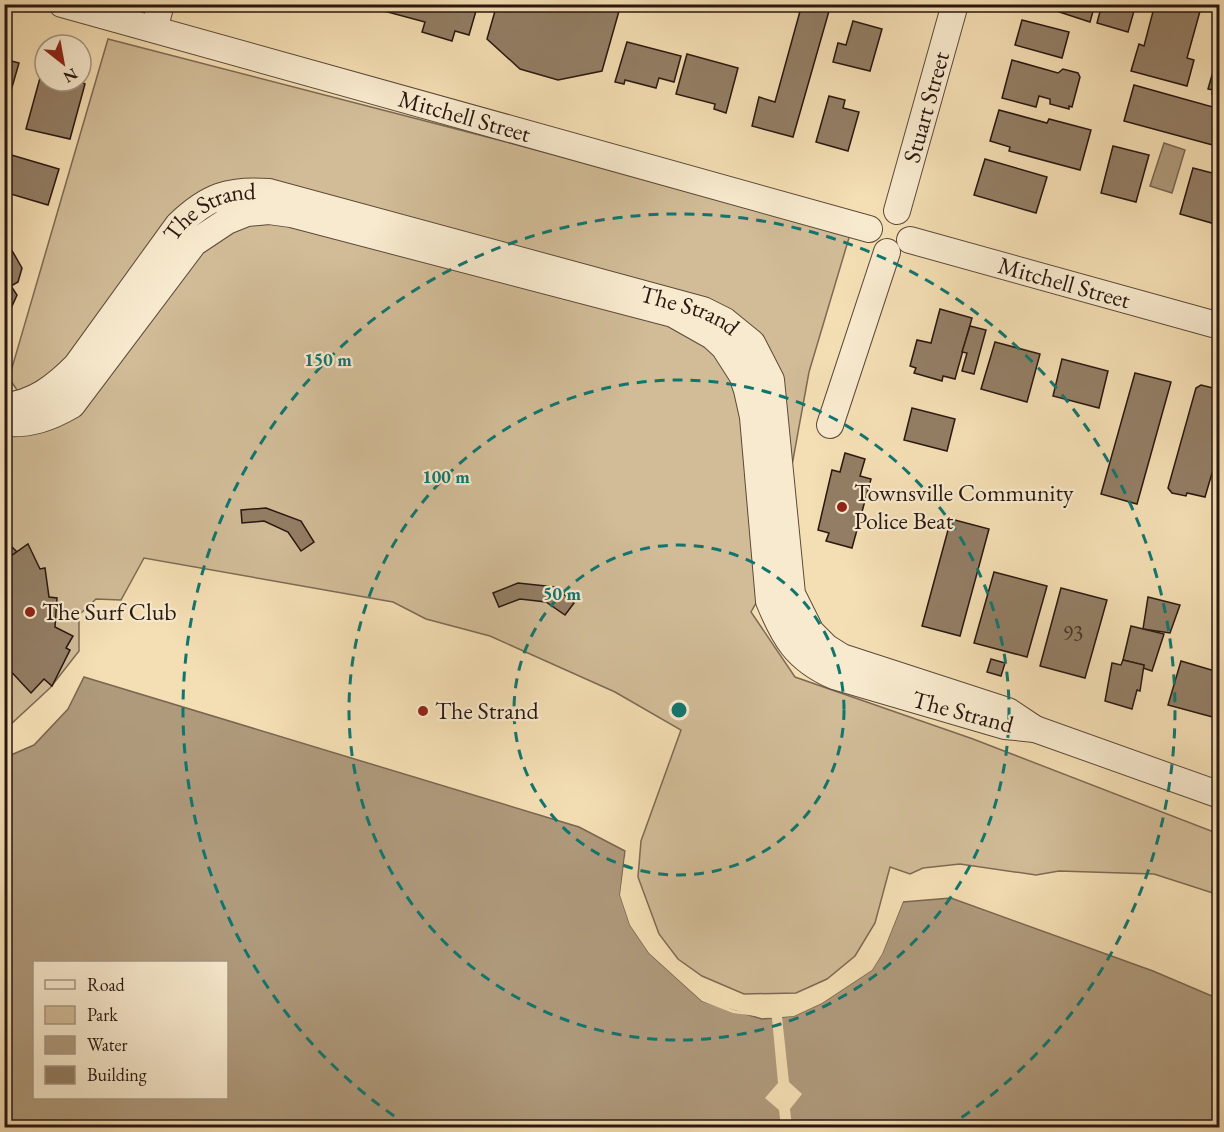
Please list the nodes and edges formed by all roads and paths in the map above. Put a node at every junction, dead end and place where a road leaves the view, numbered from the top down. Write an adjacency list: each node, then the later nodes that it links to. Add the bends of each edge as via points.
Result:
1 (62, 4): 4 (street, Mitchell Street)
2 (161, 4): 4 (street)
3 (955, 4): 5 (street, Stuart Street)
4 (154, 29): 6 (street, Mitchell Street)
5 (897, 211): 6 (street, via 879,213); 7 (street, via 911,225)
6 (870, 229): 8 (street, via 876,247)
7 (910, 240): 8 (street, via 901,250); 9 (street, Mitchell Street)
8 (887, 252): 12 (street)
9 (1220, 326)
10 (4, 406): 13 (street, The Strand, via 27,402 60,382 76,366 178,225 195,208 233,191 269,192 703,310 752,343 771,380 792,594 811,632 842,657 1008,711)
11 (4, 423): 13 (street, The Strand, via 33,422 72,405 194,243 247,213 291,214 673,314 712,336 732,357 742,375 753,417 769,601 801,657 834,676 1005,726)
12 (830, 425)
13 (1035, 729): 14 (street, The Strand)
14 (1220, 795)

